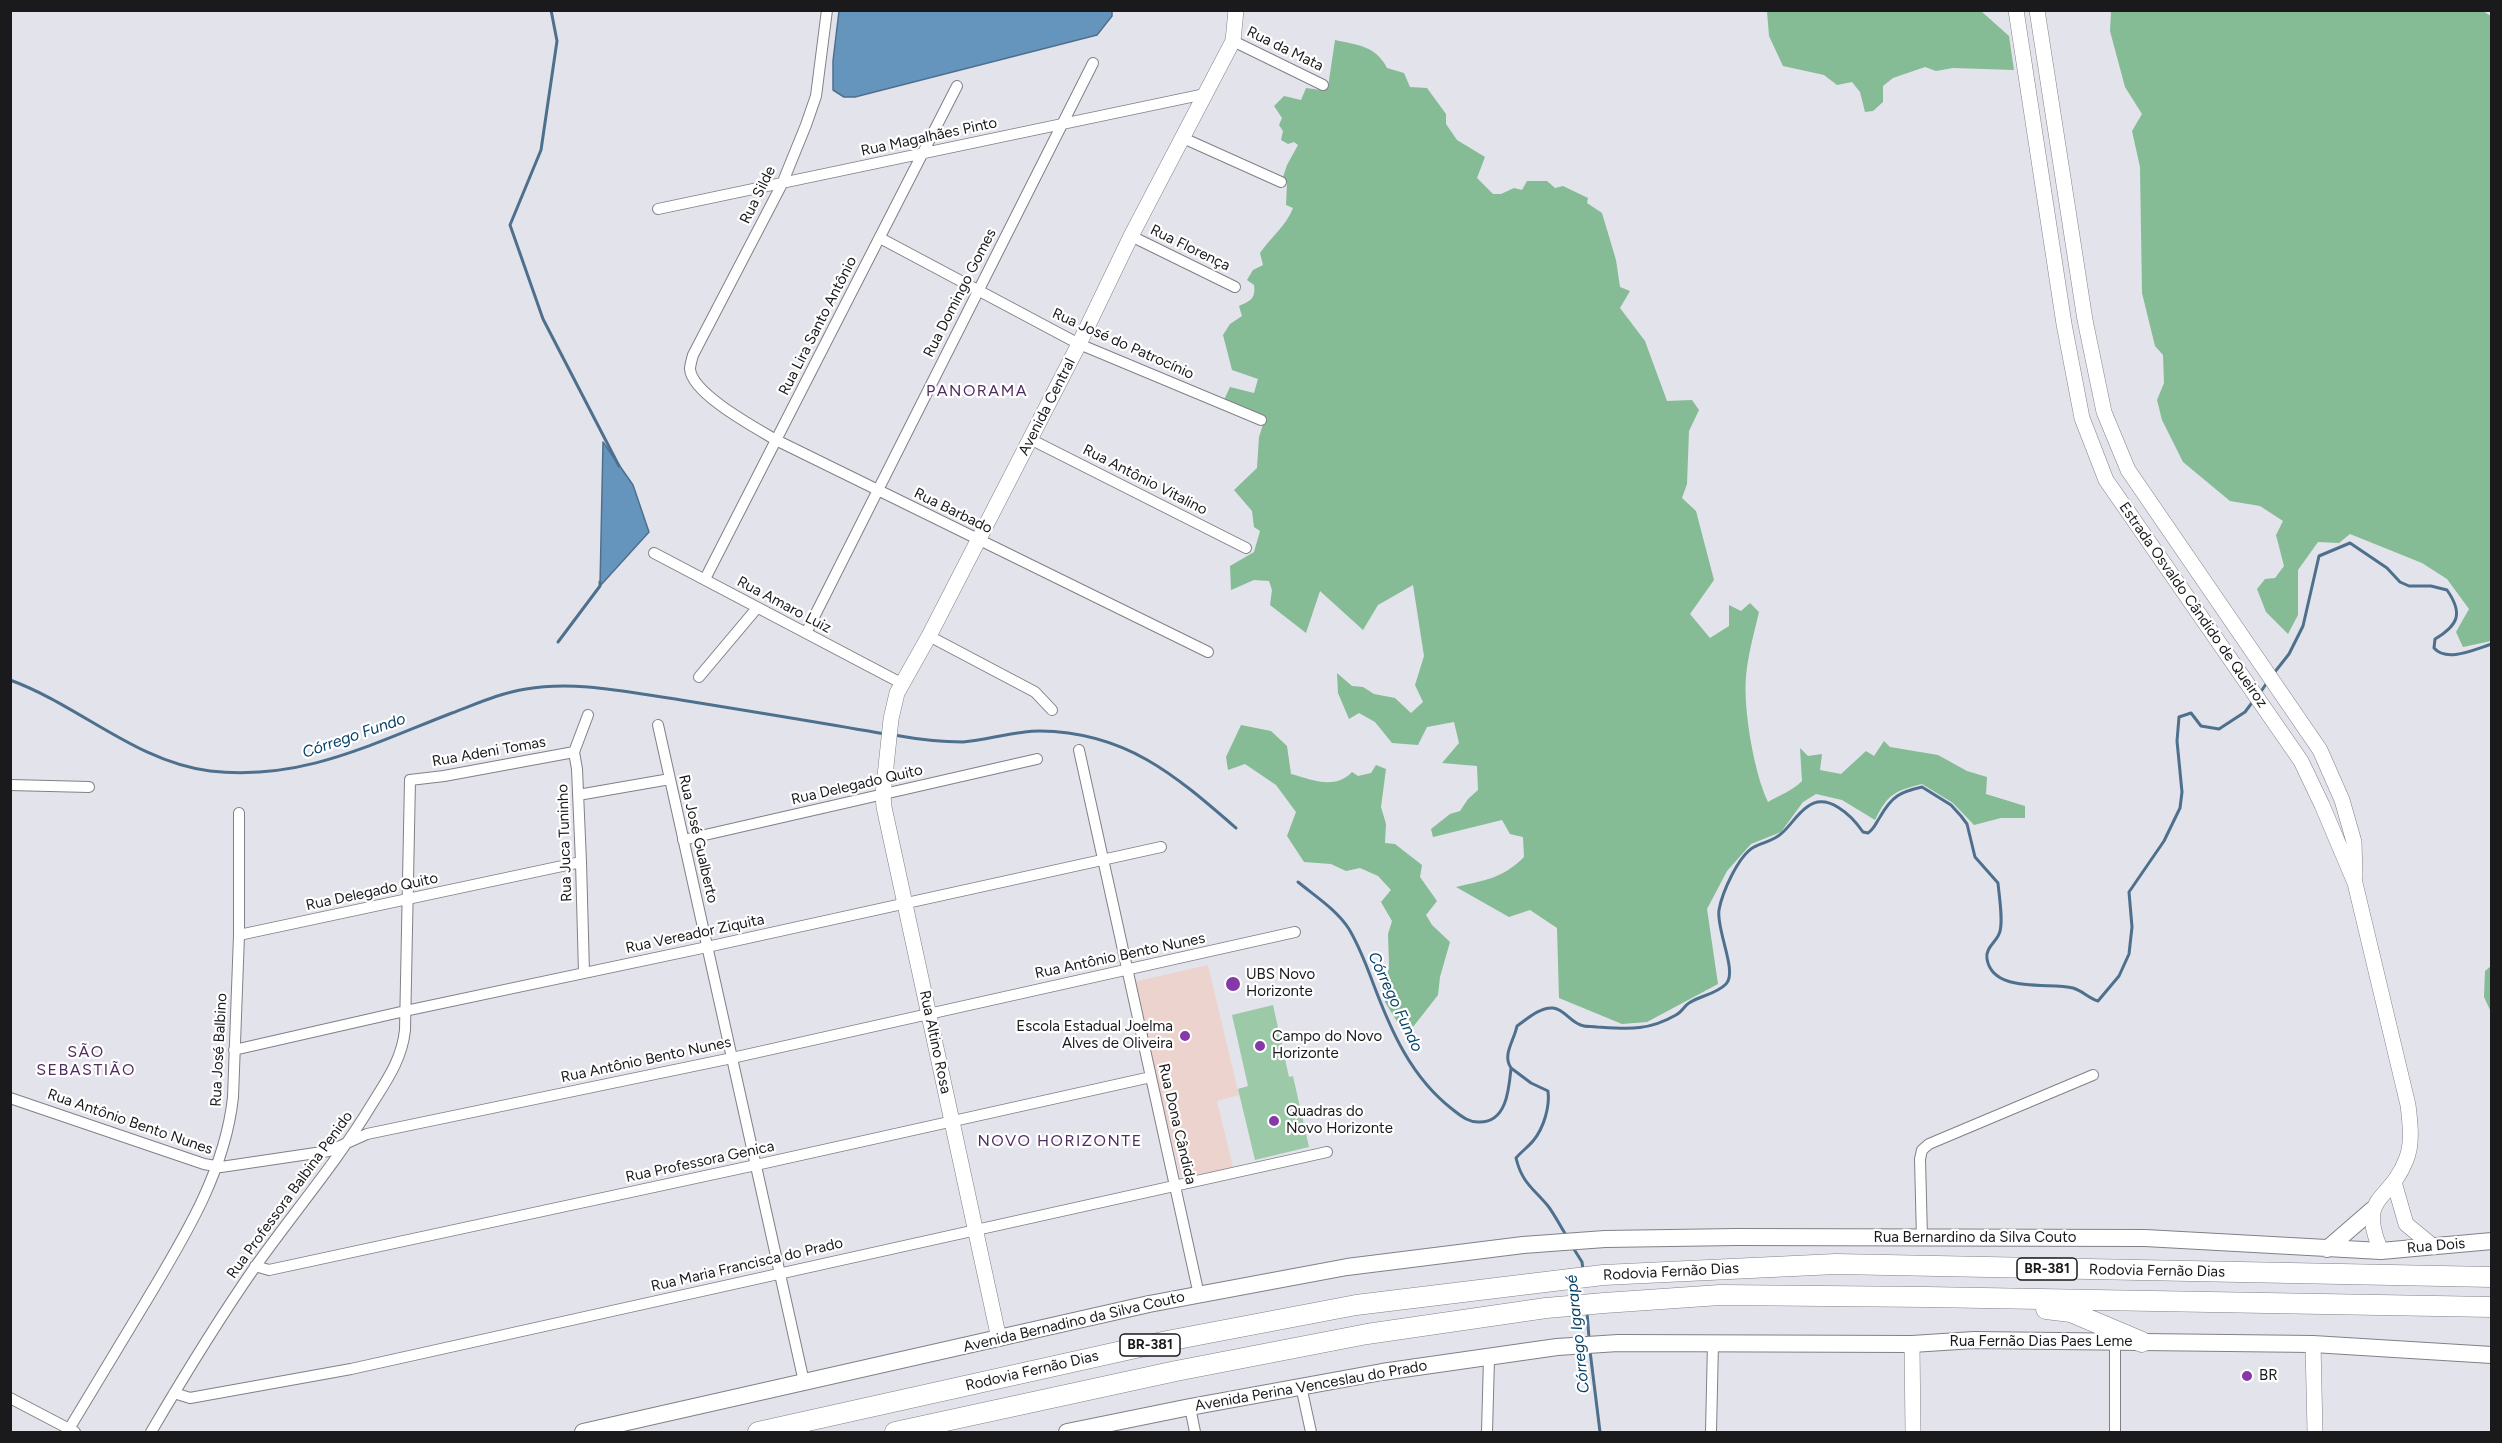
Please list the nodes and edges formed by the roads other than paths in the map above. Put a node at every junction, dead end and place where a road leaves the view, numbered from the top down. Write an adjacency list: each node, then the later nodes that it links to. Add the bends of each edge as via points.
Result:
1 (827, 10): 14 (street, Rua Silde, via 816,96)
2 (1236, 10): 5 (main road)
3 (2016, 10): 54 (main road, Estrada Osvaldo Cândido de Queiroz, via 2064,324 2082,418 2106,480 2301,761)
4 (2037, 10): 54 (main road, Estrada Osvaldo Cândido de Queiroz, via 2085,320 2104,412 2128,470 2320,750 2342,800 2354,842)
5 (1233, 41): 7 (street, Rua da Mata); 9 (main road, Avenida Central)
6 (1093, 63): 10 (street, Rua Domingo Gomes)
7 (1323, 85)
8 (957, 86): 12 (street, Rua Lira Santo Antônio)
9 (1205, 94): 10 (street, Rua Magalhães Pinto); 11 (main road, Avenida Central)
10 (1060, 124): 12 (street, Rua Magalhães Pinto); 19 (street, Rua Domingo Gomes)
11 (1183, 138): 13 (street); 16 (main road, Avenida Central)
12 (923, 152): 14 (street, Rua Magalhães Pinto); 17 (street, Rua Lira Santo Antônio)
13 (1281, 182)
14 (782, 184): 15 (street, Rua Magalhães Pinto); 21 (street, Rua Silde, via 693,355 690,370)
15 (658, 209)
16 (1131, 236): 18 (street, Rua Florença); 20 (main road, Avenida Central)
17 (880, 238): 19 (street, Rua José do Patrocínio); 24 (street, Rua Lira Santo Antônio)
18 (1235, 287)
19 (978, 289): 20 (street, Rua José do Patrocínio); 25 (street, Rua Domingo Gomes)
20 (1079, 344): 22 (street, Rua José do Patrocínio); 23 (main road, Avenida Central)
21 (695, 382): 24 (street, Rua Barbado, via 726,409)
22 (1261, 420)
23 (1030, 439): 26 (main road, Avenida Central); 27 (street, Rua Antônio Vitalino)
24 (776, 440): 25 (street, Rua Barbado); 29 (street, Rua Lira Santo Antônio)
25 (876, 491): 26 (street, Rua Barbado); 31 (street, Rua Domingo Gomes)
26 (977, 539): 32 (main road, Avenida Central); 33 (street, Rua Barbado)
27 (1246, 548)
28 (654, 553): 29 (street, Rua Amaro Luiz)
29 (705, 579): 30 (street, Rua Amaro Luiz)
30 (757, 608): 31 (street, Rua Amaro Luiz); 34 (street)
31 (806, 633): 35 (street, Rua Amaro Luiz)
32 (929, 636): 35 (main road, Avenida Central); 36 (street, via 1035,692)
33 (1208, 652)
34 (699, 677)
35 (901, 683): 39 (main road, Avenida Central)
36 (1052, 710)
37 (588, 715): 41 (street, Rua Juca Tuninho)
38 (658, 725): 43 (street, Rua José Gualberto)
39 (889, 743): 48 (main road, Rua Altino Rosa)
40 (1079, 750): 52 (street, Rua Dona Cândida)
41 (574, 752): 44 (street, Rua Adeni Tomas); 47 (street, Rua Juca Tuninho)
42 (1037, 759): 48 (street, Rua Delegado Quito)
43 (670, 779): 47 (street); 50 (street, Rua José Gualberto)
44 (410, 780): 55 (street, Rua Professora Balbina Penido)
45 (10, 785): 46 (street)
46 (89, 787)
47 (578, 795): 53 (street, Rua Juca Tuninho)
48 (883, 795): 50 (street, Rua Delegado Quito); 56 (main road, Rua Altino Rosa)
49 (240, 813): 58 (street, Rua José Balbino)
50 (683, 840): 59 (street, Rua José Gualberto)
51 (1161, 847): 52 (street, Rua Vereador Ziquita)
52 (1103, 859): 56 (street, Rua Vereador Ziquita); 60 (street, Rua Dona Cândida)
53 (581, 862): 55 (street, Rua Delegado Quito); 61 (street, Rua Juca Tuninho)
54 (2355, 883): 74 (main road, Estrada Osvaldo Cândido de Queiroz, via 2408,1105 2407,1159)
55 (407, 900): 58 (street, Rua Delegado Quito); 62 (street, Rua Professora Balbina Penido)
56 (904, 902): 59 (street, Rua Vereador Ziquita); 63 (main road, Rua Altino Rosa)
57 (1295, 932): 60 (street, Rua Antônio Bento Nunes)
58 (239, 935): 64 (street, Rua José Balbino)
59 (707, 947): 61 (street, Rua Vereador Ziquita); 65 (street, Rua José Gualberto)
60 (1128, 970): 63 (street, Rua Antônio Bento Nunes); 67 (street, Rua Dona Cândida)
61 (584, 973): 62 (street, Rua Vereador Ziquita)
62 (405, 1011): 64 (street, Rua Vereador Ziquita); 70 (street, Rua Professora Balbina Penido, via 401,1055)
63 (928, 1013): 65 (street, Rua Antônio Bento Nunes); 69 (main road, Rua Altino Rosa)
64 (234, 1050): 73 (street, Rua José Balbino, via 231,1109)
65 (732, 1058): 70 (street, Rua Antônio Bento Nunes, via 367,1134); 72 (street, Rua José Gualberto)
66 (2092, 1075): 78 (street, via 1922,1150)
67 (1151, 1077): 69 (street, Rua Professora Genica); 75 (street, Rua Dona Cândida)
68 (10, 1098): 73 (street, Rua Antônio Bento Nunes)
69 (952, 1120): 72 (street, Rua Professora Genica); 77 (main road, Rua Altino Rosa)
70 (348, 1143): 73 (street, Rua Antônio Bento Nunes, via 329,1151); 84 (street, Rua Professora Balbina Penido)
71 (1327, 1152): 75 (street, Rua Maria Francisca do Prado)
72 (756, 1165): 84 (street, Rua Professora Genica, via 269,1270); 85 (street, Rua José Gualberto)
73 (215, 1167): 104 (street, Rua José Balbino, via 184,1237)
74 (2394, 1182): 76 (main road, Estrada Osvaldo Cândido de Queiroz); 81 (main road, via 2406,1224)
75 (1176, 1187): 77 (street, Rua Maria Francisca do Prado); 87 (street, Rua Dona Cândida)
76 (2372, 1210): 82 (main road); 83 (main road, via 2371,1224)
77 (975, 1229): 85 (street, Rua Maria Francisca do Prado); 90 (main road, Rua Altino Rosa)
78 (1922, 1238): 79 (main road, Rua Bernardino da Silva Couto); 82 (main road, Rua Bernardino da Silva Couto, via 2145,1238)
79 (1569, 1241): 87 (main road, Avenida Bernadino da Silva Couto, via 1347,1268)
80 (2492, 1241): 81 (main road, Rua Dois)
81 (2434, 1247): 83 (main road, Rua Dois)
82 (2327, 1249): 83 (main road, Rua Bernardino da Silva Couto)
83 (2381, 1251)
84 (255, 1266): 101 (street, Rua Professora Balbina Penido)
85 (780, 1273): 99 (street, Rua José Gualberto); 101 (street, Rua Maria Francisca do Prado, via 351,1369 190,1398)
86 (2492, 1277): 107 (highway, Rodovia Fernão Dias / BR-381, via 1836,1264 1603,1275 1356,1305 1155,1343)
87 (1199, 1294): 90 (main road, Avenida Bernadino da Silva Couto)
88 (1927, 1297): 89 (highway, Rodovia Fernão Dias / BR-381); 91 (highway, via 2071,1312); 108 (highway, Rodovia Fernão Dias / BR-381, via 1720,1295 1546,1308 1367,1334)
89 (2492, 1307)
90 (999, 1339): 99 (main road, Avenida Bernadino da Silva Couto)
91 (2142, 1342): 93 (main road, Rua Fernão Dias Paes Leme); 95 (main road, Rua Fernão Dias Paes Leme)
92 (1713, 1343): 94 (main road, Rua Fernão Dias Paes Leme); 96 (main road, Rua Fernão Dias Paes Leme); 113 (street)
93 (2115, 1343): 94 (main road, Rua Fernão Dias Paes Leme, via 1974,1340); 115 (street)
94 (1912, 1344): 114 (main road)
95 (2313, 1344): 97 (main road, Rua Fernão Dias Paes Leme); 116 (main road)
96 (1557, 1347): 98 (main road, Avenida Perina Venceslau do Prado)
97 (2492, 1355)
98 (1489, 1358): 100 (main road, Avenida Perina Venceslau do Prado); 112 (street)
99 (804, 1382): 106 (main road, Avenida Bernadino da Silva Couto)
100 (1301, 1386): 103 (main road, Avenida Perina Venceslau do Prado); 111 (street)
101 (174, 1393): 105 (street, Rua Professora Balbina Penido)
102 (10, 1398): 104 (street)
103 (1190, 1407): 109 (main road, Avenida Perina Venceslau do Prado); 110 (street)
104 (72, 1431)
105 (151, 1432)
106 (583, 1432)
107 (758, 1432)
108 (895, 1432)
109 (1075, 1432)
110 (1195, 1432)
111 (1311, 1432)
112 (1487, 1432)
113 (1711, 1432)
114 (1913, 1432)
115 (2115, 1432)
116 (2314, 1432)

